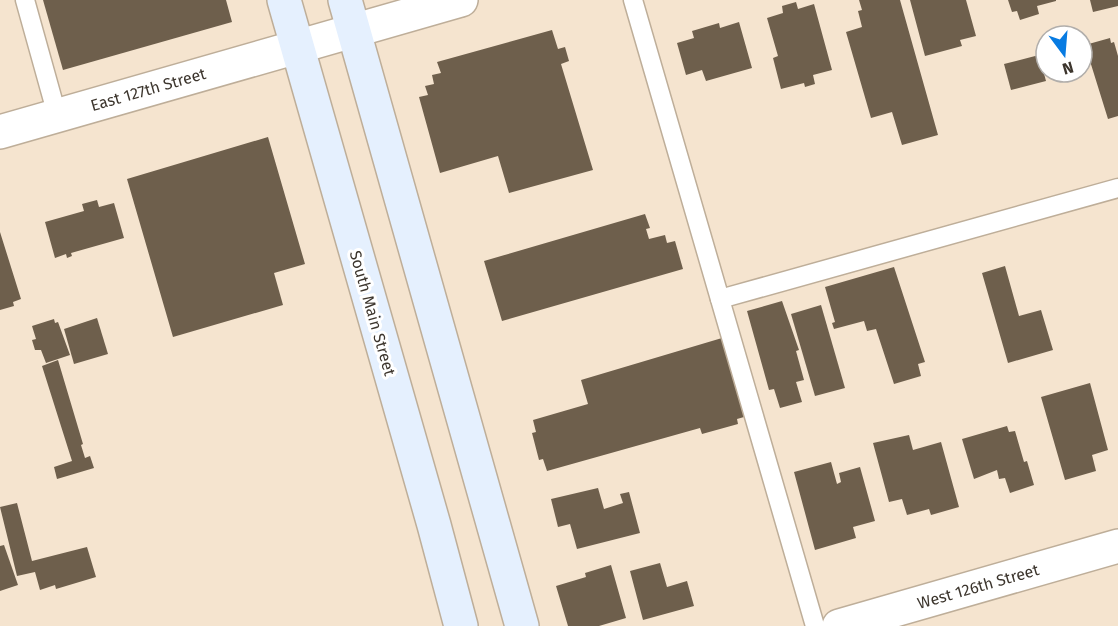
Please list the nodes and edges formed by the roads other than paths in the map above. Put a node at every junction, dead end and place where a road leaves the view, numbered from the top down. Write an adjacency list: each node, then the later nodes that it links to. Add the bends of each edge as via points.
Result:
1 (25, 0): 7 (lane)
2 (284, 0): 6 (main road, South Main Street)
3 (461, 0): 5 (street, East 127th Street)
4 (633, 0): 10 (lane)
5 (350, 15): 6 (street, East 127th Street); 13 (main road)
6 (297, 46): 7 (street, East 127th Street); 12 (main road, South Main Street)
7 (57, 115): 8 (street, East 127th Street)
8 (0, 132)
9 (1118, 188): 10 (lane)
10 (720, 299): 14 (lane)
11 (1118, 546): 15 (street, West 126th Street)
12 (460, 626)
13 (522, 626)
14 (815, 626)
15 (839, 626)

